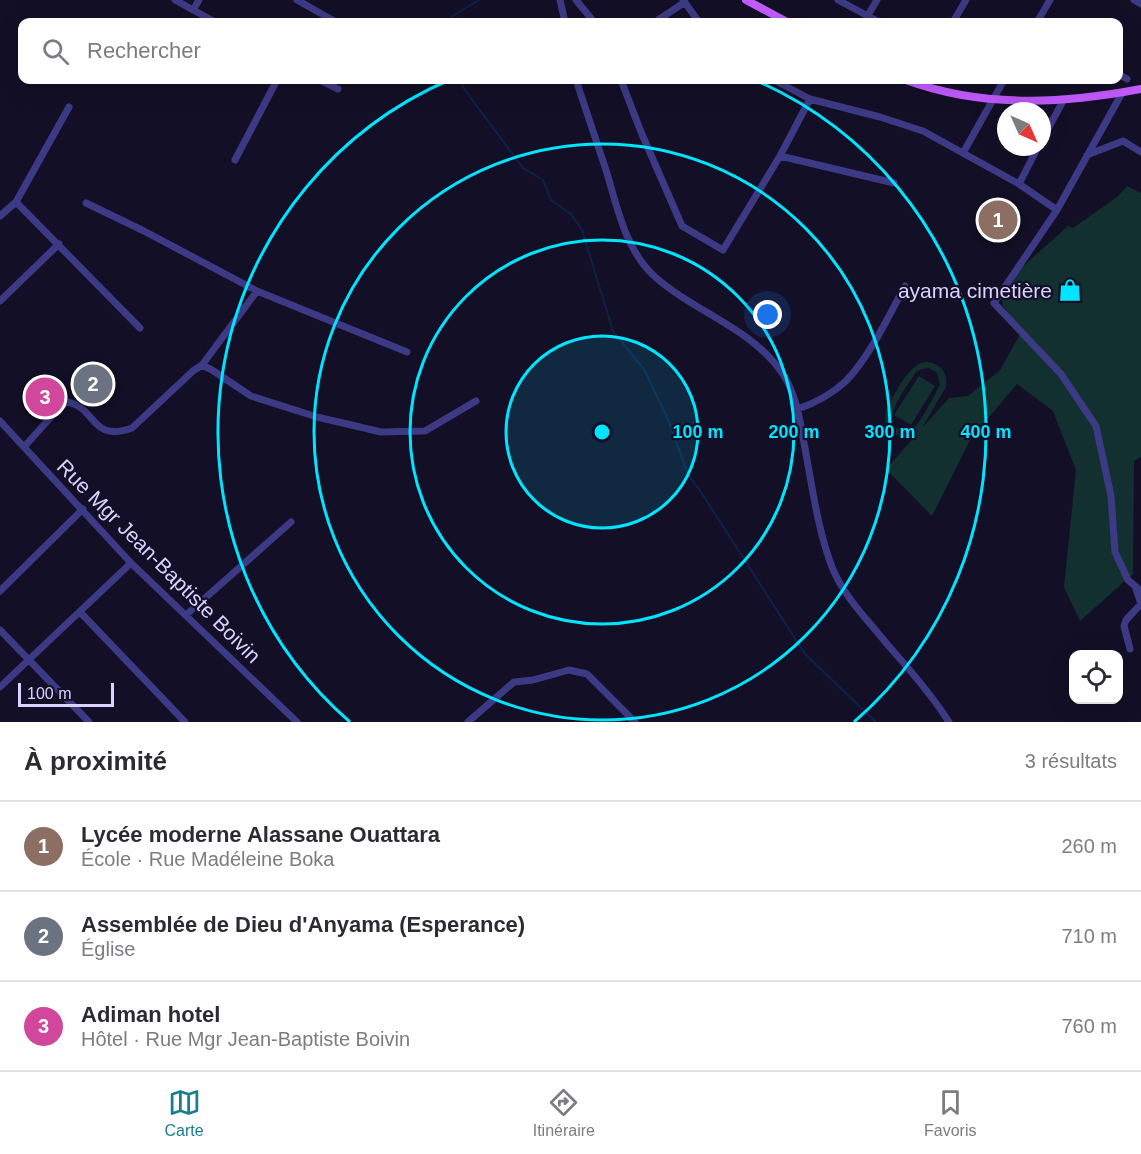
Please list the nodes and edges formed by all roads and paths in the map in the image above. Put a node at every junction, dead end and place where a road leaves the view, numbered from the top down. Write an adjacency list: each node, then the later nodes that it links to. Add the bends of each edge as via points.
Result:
1 (175, 0): 14 (street)
2 (199, 0): 14 (street)
3 (297, 0): 16 (street)
4 (560, 0): 17 (street)
5 (576, 0): 18 (street)
6 (746, 0): 21 (main road)
7 (838, 0): 22 (street)
8 (877, 0): 23 (street)
9 (966, 0): 24 (street)
10 (1050, 0): 25 (street)
11 (1134, 0): 13 (street)
12 (684, 1): 19 (street); 20 (street)
13 (1141, 4)
14 (193, 10): 15 (street)
15 (208, 18)
16 (329, 18)
17 (563, 18)
18 (591, 18)
19 (660, 18)
20 (696, 18)
21 (780, 18)
22 (865, 18)
23 (867, 18)
24 (955, 18)
25 (1039, 18)
26 (1123, 76): 27 (street)
27 (1127, 79)
28 (275, 84): 48 (street)
29 (328, 84): 35 (street)
30 (577, 84): 63 (street, via 623,226 639,259 670,290 757,345 784,376)
31 (623, 84): 46 (street, via 682,226 723,250)
32 (782, 84): 38 (street)
33 (930, 84): 39 (main road)
34 (1002, 84): 39 (street)
35 (338, 89)
36 (1141, 89): 37 (main road)
37 (1122, 93): 40 (main road); 45 (street)
38 (810, 99): 44 (street, via 924,131); 46 (street)
39 (992, 100): 40 (main road); 44 (street)
40 (1063, 101): 42 (street)
41 (69, 107): 51 (street)
42 (1051, 123)
43 (1141, 152): 45 (street, via 1123,141)
44 (963, 153): 50 (street)
45 (1087, 155): 53 (street)
46 (780, 156): 49 (street)
47 (1033, 156): 50 (street)
48 (235, 160)
49 (894, 183)
50 (1019, 184): 53 (street)
51 (16, 202): 54 (street); 55 (street)
52 (86, 203): 57 (street)
53 (1058, 210): 69 (street, via 994,303 1061,374 1096,426 1111,496 1115,552 1128,579)
54 (0, 216)
55 (59, 244): 58 (street); 59 (street)
56 (905, 286): 63 (street, via 846,381 816,402)
57 (257, 291): 60 (street); 61 (street)
58 (0, 302)
59 (140, 328)
60 (407, 352)
61 (202, 365): 62 (street, via 251,396 381,432 425,431); 65 (street, via 132,428 121,432 102,429 76,404 67,402)
62 (476, 401)
63 (798, 409): 84 (street, via 825,543 840,584)
64 (0, 421): 65 (street, Rue Mgr Jean-Baptiste Boivin)
65 (24, 447): 66 (street, Rue Mgr Jean-Baptiste Boivin)
66 (83, 509): 68 (street, Rue Mgr Jean-Baptiste Boivin); 70 (street)
67 (291, 522): 72 (street)
68 (131, 563): 71 (street); 72 (street, Rue Mgr Jean-Baptiste Boivin)
69 (1139, 590): 74 (street, via 1140,604 1124,626)
70 (0, 591)
71 (80, 612): 75 (street); 79 (street)
72 (186, 615): 80 (street, Rue Mgr Jean-Baptiste Boivin)
73 (0, 630): 75 (street)
74 (1130, 649)
75 (28, 660): 76 (street); 78 (street)
76 (0, 687)
77 (478, 714): 81 (street); 82 (street); 83 (street, via 514,682 569,670 587,674)
78 (89, 722)
79 (185, 722)
80 (297, 722)
81 (468, 722)
82 (482, 722)
83 (635, 722)
84 (949, 722)

